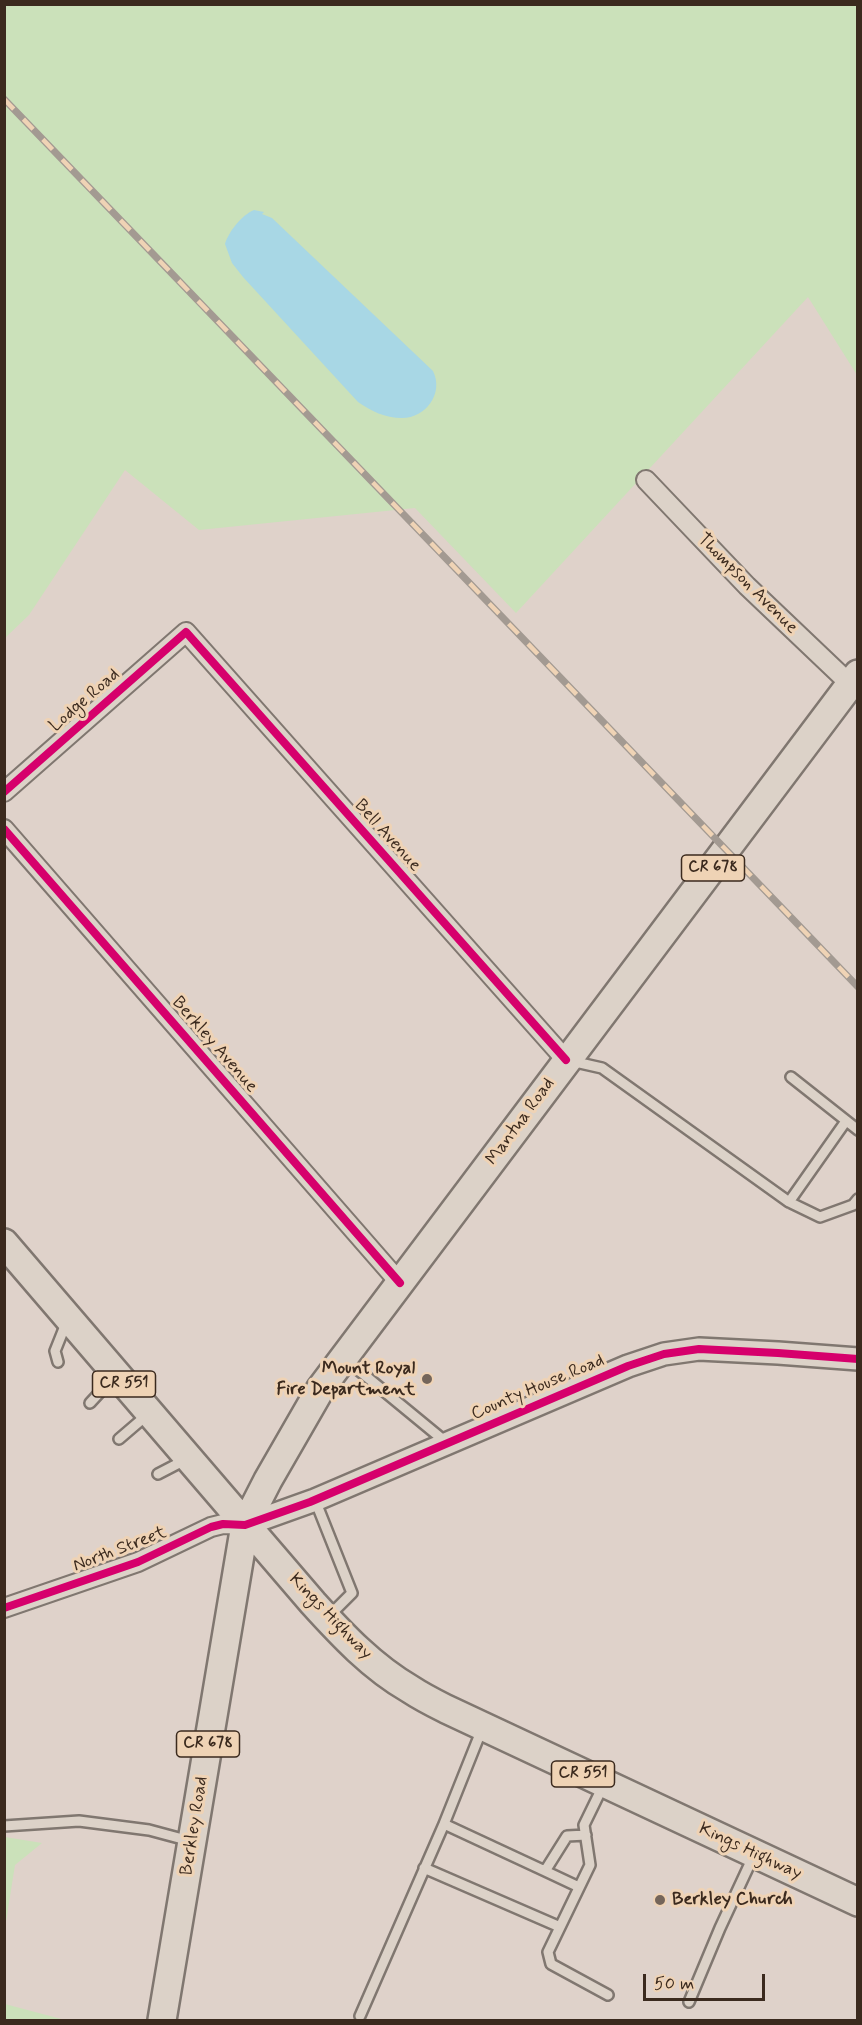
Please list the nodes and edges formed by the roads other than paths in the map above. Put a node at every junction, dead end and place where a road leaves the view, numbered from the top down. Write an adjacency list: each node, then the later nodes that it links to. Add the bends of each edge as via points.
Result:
1 (646, 480): 3 (street, Thompson Avenue, via 747,586)
2 (186, 632): 4 (street, Lodge Road); 6 (street, Bell Avenue)
3 (854, 679): 6 (main road, Mantua Road / CR 678)
4 (4, 792)
5 (4, 828): 13 (street, Berkley Avenue)
6 (566, 1060): 11 (lane, via 602,1068); 13 (main road, Mantua Road / CR 678)
7 (791, 1077): 8 (lane)
8 (846, 1121): 9 (lane); 11 (lane)
9 (858, 1130)
10 (858, 1199): 11 (lane, via 853,1205 820,1217)
11 (789, 1202)
12 (4, 1243): 14 (main road, Kings Highway / CR 551)
13 (400, 1283): 15 (main road, Mantua Road / CR 678)
14 (68, 1318): 17 (lane, via 55,1351); 18 (main road, Kings Highway / CR 551)
15 (344, 1357): 22 (lane); 26 (main road, Mantua Road / CR 678, via 321,1388)
16 (858, 1359): 22 (street, County House Road, via 699,1349 664,1354)
17 (58, 1362)
18 (116, 1374): 19 (lane); 20 (main road, Kings Highway / CR 551)
19 (90, 1403)
20 (149, 1413): 21 (lane); 23 (main road, Kings Highway / CR 551)
21 (119, 1439)
22 (447, 1443): 25 (street, County House Road)
23 (188, 1458): 24 (lane); 26 (main road, Kings Highway / CR 551)
24 (158, 1474)
25 (315, 1500): 26 (street, County House Road); 28 (lane, via 352,1593)
26 (245, 1525): 27 (street, North Street, via 211,1527 138,1562); 28 (main road, Kings Highway / CR 551); 34 (main road, Berkley Road / CR 678)
27 (4, 1608)
28 (327, 1618): 29 (main road, Kings Highway / CR 551, via 360,1652 408,1689)
29 (483, 1727): 30 (main road, Kings Highway / CR 551); 31 (lane)
30 (604, 1784): 33 (lane, via 584,1825); 35 (main road, Kings Highway / CR 551)
31 (444, 1824): 36 (lane); 37 (lane)
32 (4, 1826): 34 (lane, via 79,1821 149,1830)
33 (586, 1835): 37 (lane, via 567,1836); 38 (lane, via 590,1865)
34 (192, 1842): 44 (main road, Berkley Road / CR 678)
35 (754, 1854): 39 (main road, Kings Highway / CR 551); 42 (lane)
36 (424, 1868): 40 (lane); 43 (lane)
37 (545, 1870): 38 (lane)
38 (579, 1887): 40 (lane)
39 (858, 1902)
40 (560, 1927): 41 (lane, via 548,1952 551,1964)
41 (608, 1995)
42 (688, 2002)
43 (360, 2016)
44 (162, 2020)

